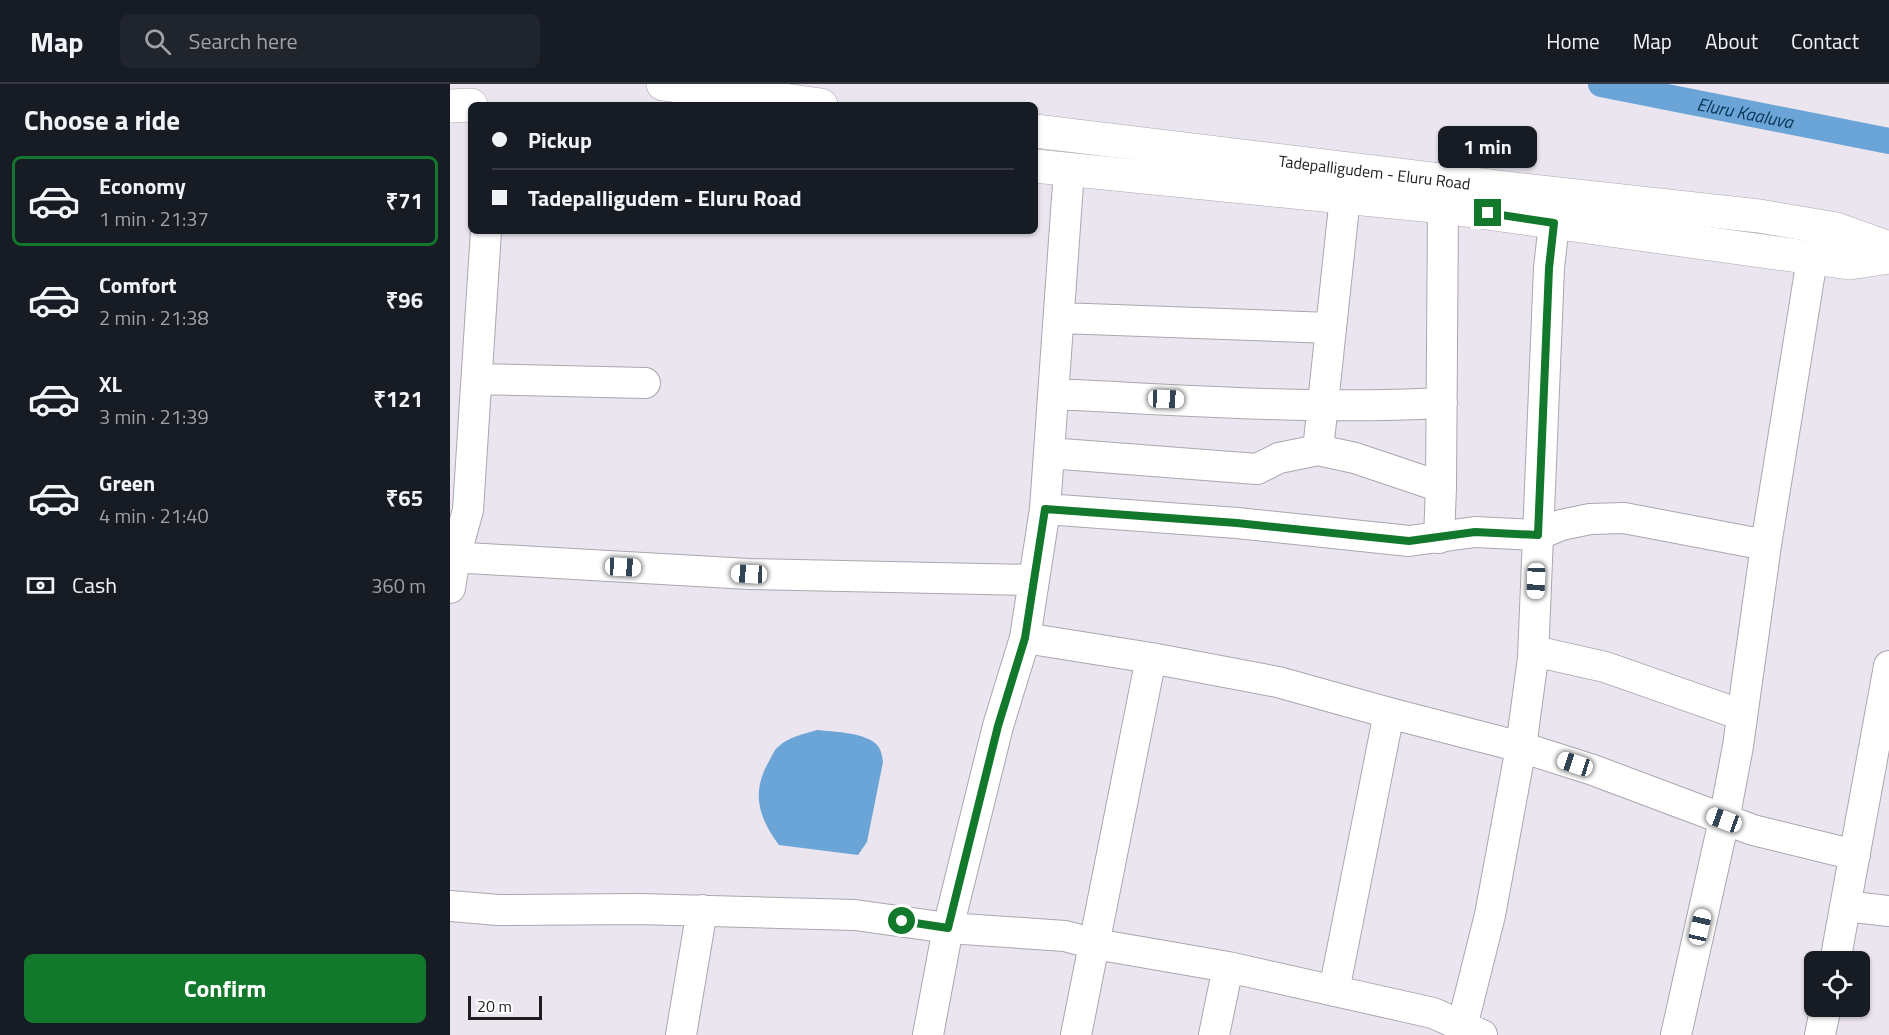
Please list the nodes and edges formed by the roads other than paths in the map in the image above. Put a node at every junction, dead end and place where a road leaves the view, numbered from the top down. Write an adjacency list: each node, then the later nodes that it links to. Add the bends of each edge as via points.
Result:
1 (663, 84): 2 (main road)
2 (798, 102)
3 (450, 105): 4 (main road)
4 (468, 105)
5 (1038, 131): 12 (main road, Tadepalligudem - Eluru Road, via 1759,216 1836,229)
6 (1038, 166): 7 (main road, Tadepalligudem - Eluru Road)
7 (1069, 170): 8 (main road, Tadepalligudem - Eluru Road); 14 (street)
8 (1345, 197): 9 (main road, Tadepalligudem - Eluru Road); 15 (street)
9 (1443, 207): 10 (main road, Tadepalligudem - Eluru Road); 19 (street)
10 (1554, 223): 13 (main road, Tadepalligudem - Eluru Road); 25 (street)
11 (486, 234): 16 (street)
12 (1885, 249): 13 (main road, Tadepalligudem - Eluru Road, via 1849,263)
13 (1812, 259): 27 (street)
14 (1060, 318): 15 (street); 18 (street)
15 (1330, 328): 20 (street)
16 (477, 379): 17 (street); 28 (street, via 468,510)
17 (645, 383)
18 (1054, 394): 20 (street); 22 (street)
19 (1442, 403): 20 (street); 23 (street)
20 (1322, 406): 21 (street)
21 (1318, 450): 22 (street, via 1279,458 1257,469); 23 (street)
22 (1049, 453): 24 (street)
23 (1442, 487): 26 (street)
24 (1045, 509): 26 (street, via 1409,541); 29 (street)
25 (1538, 535): 26 (street, via 1475,532); 27 (street, via 1560,525 1590,519 1624,518); 32 (street)
26 (1439, 538)
27 (1766, 545): 36 (street)
28 (452, 557): 29 (street, via 749,574); 30 (street)
29 (1034, 580): 31 (street)
30 (450, 588)
31 (1025, 638): 33 (street); 44 (street, via 998,726)
32 (1534, 651): 36 (street, via 1605,667); 37 (street)
33 (1151, 658): 35 (street, via 1278,682); 45 (street)
34 (1889, 666): 39 (street)
35 (1389, 713): 37 (street); 48 (street)
36 (1742, 715): 38 (street)
37 (1521, 747): 38 (street); 50 (street)
38 (1724, 820): 39 (street); 55 (street)
39 (1854, 855): 41 (street)
40 (450, 906): 42 (street, via 498,910)
41 (1845, 906): 43 (street); 46 (street)
42 (702, 910): 44 (street, via 855,915); 51 (street)
43 (1889, 910)
44 (948, 928): 45 (street, via 1065,936); 52 (street)
45 (1095, 944): 47 (street); 53 (street)
46 (1837, 951)
47 (1228, 967): 48 (street); 54 (street)
48 (1334, 991): 50 (street, via 1433,1013)
49 (1824, 1017): 56 (street)
50 (1468, 1032)
51 (681, 1035)
52 (928, 1035)
53 (1076, 1035)
54 (1214, 1035)
55 (1676, 1035)
56 (1820, 1035)

